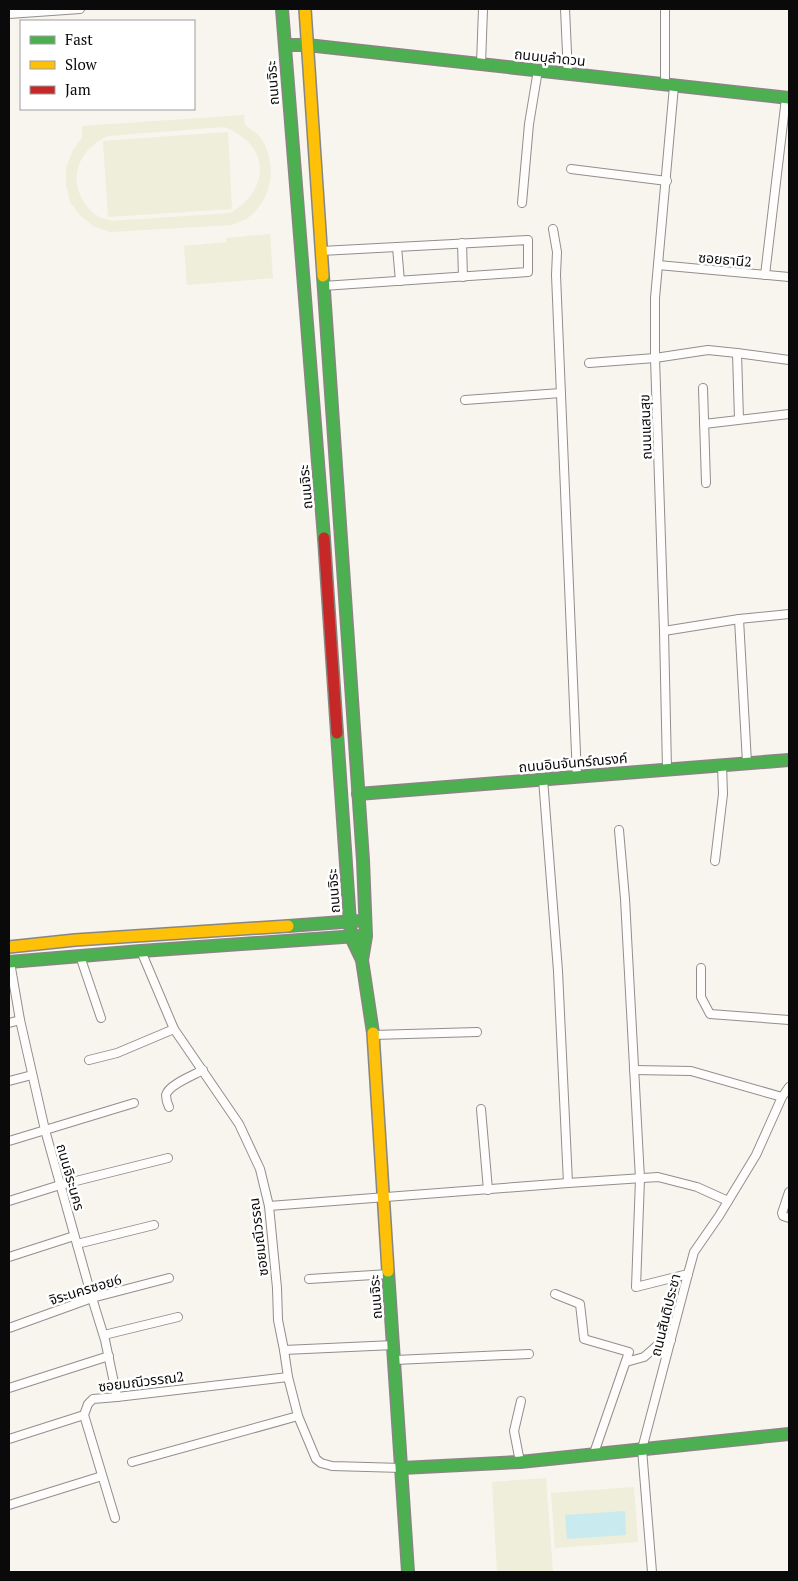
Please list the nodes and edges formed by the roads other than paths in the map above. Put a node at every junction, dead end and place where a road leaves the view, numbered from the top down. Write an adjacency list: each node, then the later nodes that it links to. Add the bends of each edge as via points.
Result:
1 (80, 9): 7 (street)
2 (282, 9): 8 (main road, ถนนจิระ)
3 (305, 9): 9 (main road, ถนนจิระ)
4 (483, 9): 10 (street)
5 (565, 9): 12 (street)
6 (664, 9): 13 (street, ถนนแสนสุข)
7 (9, 14)
8 (285, 45): 9 (main road, ถนนบุลำดวน); 40 (main road, ถนนจิระ)
9 (307, 45): 10 (main road, ถนนบุลำดวน); 21 (main road, ถนนจิระ)
10 (481, 64): 11 (main road, ถนนบุลำดวน)
11 (538, 70): 12 (main road, ถนนบุลำดวน); 17 (street)
12 (568, 74): 13 (main road, ถนนบุลำดวน)
13 (670, 85): 14 (main road, ถนนบุลำดวน); 16 (street, ถนนแสนสุข)
14 (788, 98): 23 (street)
15 (571, 169): 16 (street)
16 (667, 181): 22 (street, ถนนแสนสุข)
17 (522, 203)
18 (553, 229): 33 (street, via 557,252)
19 (462, 243): 20 (street); 24 (street); 24 (street, via 528,240 528,272)
20 (397, 247): 21 (street); 26 (street)
21 (321, 251): 27 (main road, ถนนจิระ)
22 (658, 265): 23 (street, ซอยธานี2); 29 (street, ถนนแสนสุข)
23 (764, 275): 25 (street, ซอยธานี2)
24 (463, 277): 26 (street)
25 (789, 277)
26 (400, 281): 27 (street)
27 (323, 286): 39 (main road, ถนนจิระ)
28 (738, 352): 29 (street, via 708,350); 30 (street); 36 (street)
29 (655, 358): 31 (street); 45 (street, ถนนแสนสุข)
30 (789, 360)
31 (589, 362)
32 (703, 388): 37 (street)
33 (561, 393): 34 (street); 50 (street)
34 (465, 400)
35 (789, 414): 36 (street)
36 (740, 419): 37 (street)
37 (704, 424): 38 (street)
38 (706, 483)
39 (339, 503): 40 (main road, via 330,510); 41 (main road, ถนนจิระ)
40 (321, 504): 42 (main road, ถนนจิระ)
41 (340, 522): 42 (main road, via 336,516 330,515 323,519); 52 (main road, ถนนจิระ)
42 (323, 523): 56 (main road, ถนนจิระ)
43 (789, 614): 44 (street)
44 (739, 619): 45 (street); 47 (street)
45 (664, 631): 49 (street, ถนนแสนสุข)
46 (789, 760): 47 (main road, ถนนอินจันทร์ณรงค์)
47 (747, 764): 48 (main road, ถนนอินจันทร์ณรงค์)
48 (722, 765): 49 (main road, ถนนอินจันทร์ณรงค์); 54 (street, via 723,794)
49 (666, 769): 50 (main road, ถนนอินจันทร์ณรงค์)
50 (577, 777): 51 (main road, ถนนอินจันทร์ณรงค์)
51 (543, 779): 52 (main road, ถนนอินจันทร์ณรงค์); 86 (street, via 558,972)
52 (358, 794): 55 (main road, ถนนจิระ)
53 (619, 830): 74 (street)
54 (715, 860)
55 (366, 921): 56 (main road); 57 (main road, ถนนจิระ)
56 (350, 922): 58 (main road, ถนนจิระ); 59 (main road)
57 (366, 936): 58 (main road); 62 (main road, ถนนจิระ)
58 (351, 937): 60 (main road); 62 (main road, ถนนจิระ)
59 (9, 947)
60 (141, 951): 61 (main road); 69 (street, ซอยมณีวรรณ)
61 (80, 956): 63 (main road); 65 (street)
62 (362, 960): 71 (main road, ถนนจิระ)
63 (10, 962): 66 (street, ถนนจิระนคร)
64 (702, 968): 67 (street, via 701,997 710,1014)
65 (101, 1018)
66 (20, 1020): 68 (street); 75 (street, ถนนจิระนคร)
67 (789, 1020)
68 (9, 1023)
69 (174, 1029): 72 (street); 73 (street, ซอยมณีวรรณ)
70 (477, 1032): 71 (street)
71 (373, 1035): 90 (main road, ถนนจิระ)
72 (89, 1060)
73 (203, 1070): 80 (street, via 167,1092); 93 (street, ซอยมณีวรรณ, via 239,1124 260,1169)
74 (634, 1070): 78 (street, via 691,1071); 85 (street)
75 (32, 1075): 76 (street); 82 (street, ถนนจิระนคร)
76 (9, 1082)
77 (789, 1086): 78 (street, ถนนสันติประชา)
78 (782, 1097): 91 (street, ถนนสันติประชา, via 756,1155)
79 (134, 1103): 82 (street)
80 (169, 1107)
81 (481, 1109): 88 (street)
82 (45, 1130): 83 (street); 87 (street, ถนนจิระนคร)
83 (9, 1141)
84 (168, 1158): 87 (street)
85 (640, 1179): 86 (street); 91 (street, via 658,1177 697,1187); 99 (street, via 636,1286)
86 (568, 1182): 88 (street)
87 (60, 1185): 92 (street); 96 (street, ถนนจิระนคร)
88 (488, 1190): 90 (street)
89 (789, 1192): 94 (street, via 782,1213)
90 (384, 1197): 93 (street); 98 (main road, ถนนจิระ)
91 (728, 1200): 99 (street, ถนนสันติประชา, via 694,1252)
92 (9, 1201)
93 (269, 1206): 109 (street, ซอยมณีวรรณ, via 278,1320)
94 (789, 1218)
95 (154, 1225): 96 (street)
96 (76, 1240): 97 (street); 103 (street, ถนนจิระนคร)
97 (9, 1257)
98 (389, 1274): 101 (street); 108 (main road, ถนนจิระ)
99 (688, 1274): 107 (street, ถนนสันติประชา)
100 (169, 1278): 103 (street, จิระนครซอย6)
101 (309, 1279)
102 (554, 1294): 113 (street, via 580,1304 584,1339 629,1352)
103 (92, 1298): 105 (street, จิระนครซอย6); 106 (street, ถนนจิระนคร)
104 (178, 1317): 106 (street)
105 (9, 1328)
106 (104, 1336): 111 (street, ถนนจิระนคร)
107 (671, 1340): 113 (street, via 660,1343 644,1357); 122 (street, ถนนสันติประชา)
108 (394, 1345): 109 (street); 112 (main road, ถนนจิระ)
109 (284, 1350): 114 (street, ซอยมณีวรรณ)
110 (528, 1354): 112 (street)
111 (109, 1356): 115 (street); 116 (street, ถนนจิระนคร)
112 (395, 1360): 126 (main road, ถนนจิระ)
113 (626, 1362): 123 (street)
114 (288, 1377): 116 (street, ซอยมณีวรรณ2); 119 (street, ซอยมณีวรรณ)
115 (9, 1388)
116 (118, 1397): 118 (street, ซอยมณีวรรณ2, via 93,1398)
117 (521, 1401): 125 (street, via 514,1431)
118 (84, 1415): 121 (street); 127 (street)
119 (298, 1416): 124 (street); 126 (street, ซอยมณีวรรณ, via 320,1463 340,1467)
120 (789, 1434): 122 (main road)
121 (9, 1439)
122 (642, 1449): 123 (main road); 131 (street, ถนนสันติประชา)
123 (594, 1453): 125 (main road)
124 (132, 1462)
125 (520, 1462): 126 (main road)
126 (402, 1468): 130 (main road, ถนนจิระ)
127 (102, 1476): 128 (street); 129 (street)
128 (9, 1505)
129 (115, 1518)
130 (408, 1572)
131 (652, 1572)

